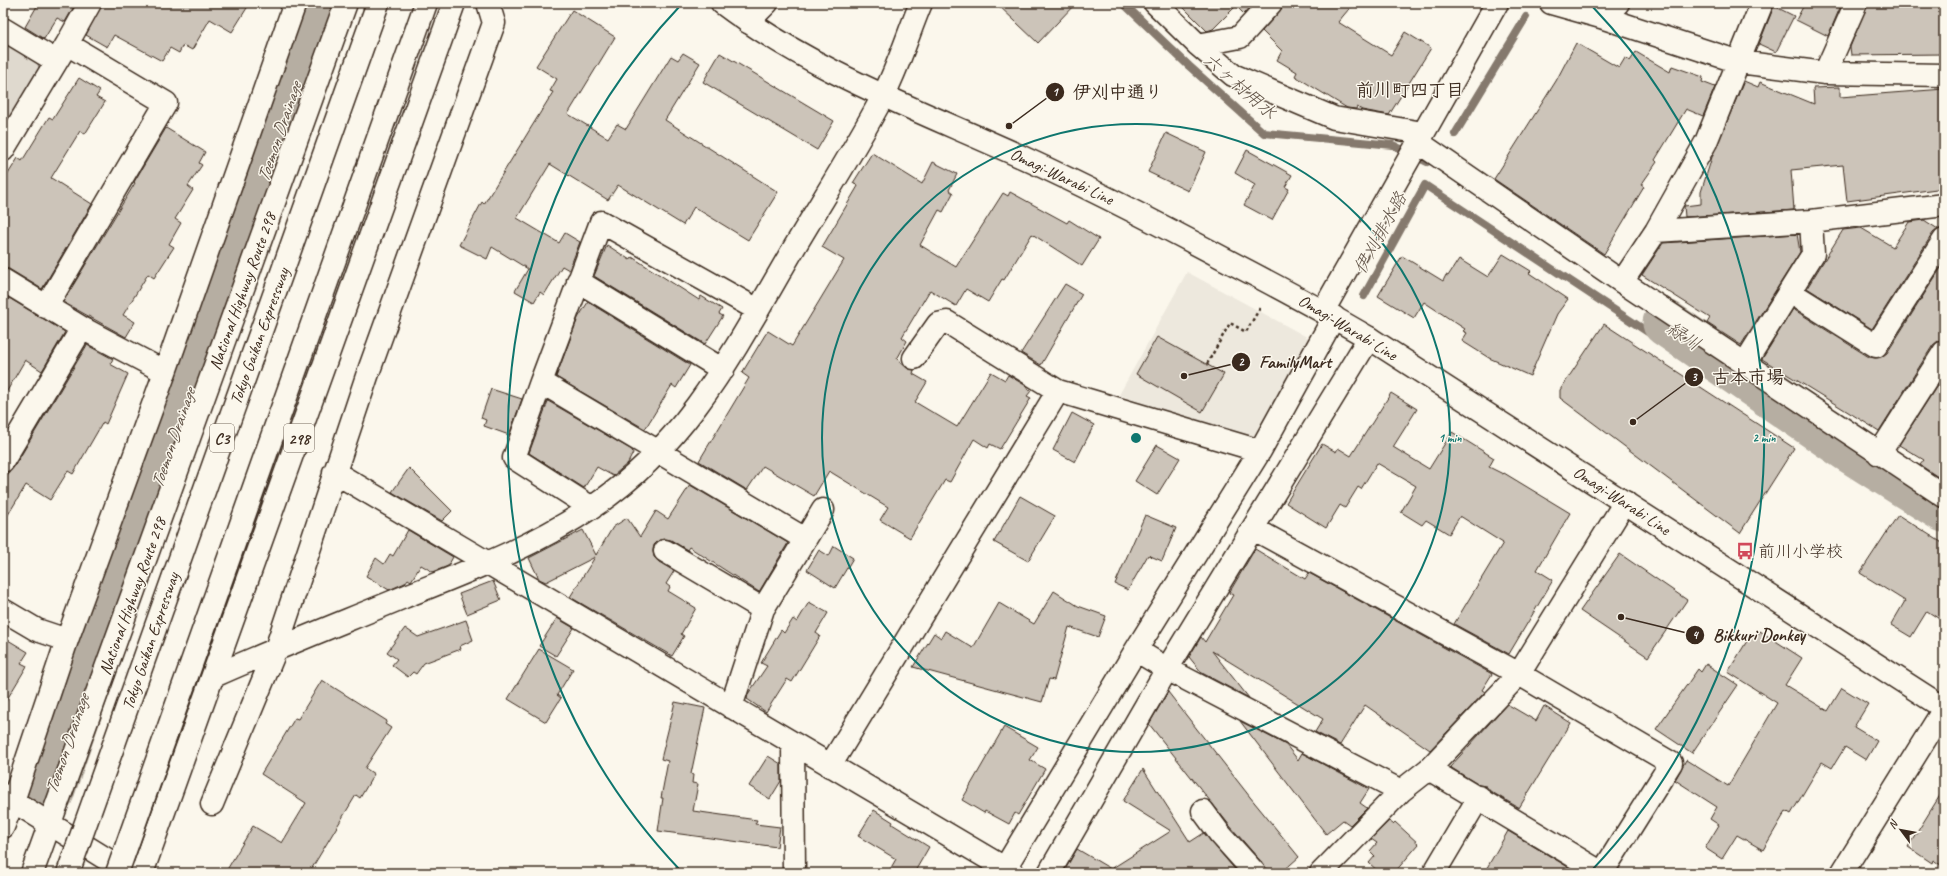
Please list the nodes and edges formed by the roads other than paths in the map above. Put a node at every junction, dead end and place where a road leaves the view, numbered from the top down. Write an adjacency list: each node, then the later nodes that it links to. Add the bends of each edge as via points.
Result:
1 (90, 3): 21 (main road)
2 (295, 3): 45 (main road)
3 (346, 3): 79 (main road, National Highway Route 298)
4 (378, 3): 83 (main road, Tokyo Gaikan Expressway / C3, bridge)
5 (426, 3): 84 (main road, bridge)
6 (454, 3): 68 (main road, 298)
7 (488, 3): 52 (main road, via 494,23)
8 (722, 3): 18 (main road, Omagi-Warabi Line)
9 (767, 3): 18 (main road)
10 (921, 3): 25 (main road)
11 (1271, 3): 20 (main road, via 1240,37)
12 (1497, 3): 26 (main road)
13 (1551, 3): 17 (main road)
14 (1762, 3): 22 (main road)
15 (1856, 3): 23 (main road)
16 (1160, 5): 20 (main road)
17 (1611, 10): 22 (main road)
18 (748, 22): 25 (main road, Omagi-Warabi Line, via 826,68)
19 (3, 30): 21 (main road)
20 (1198, 45): 26 (main road, via 1233,75 1334,118)
21 (61, 52): 27 (main road); 36 (main road, via 166,103)
22 (1739, 62): 23 (main road); 30 (main road, via 1706,142)
23 (1825, 73): 24 (main road)
24 (1944, 75)
25 (883, 97): 37 (main road); 38 (main road, Omagi-Warabi Line, via 1087,187)
26 (1420, 138): 34 (main road); 38 (main road)
27 (3, 150)
28 (1944, 205): 29 (main road)
29 (1812, 221): 30 (main road); 35 (main road, via 1813,254)
30 (1656, 231): 34 (main road)
31 (1944, 240): 35 (main road, via 1876,346)
32 (3, 280): 36 (main road)
33 (578, 281): 37 (main road, via 601,222); 44 (main road); 46 (main road)
34 (1622, 282): 43 (main road)
35 (1790, 292): 43 (main road)
36 (46, 307): 39 (main road)
37 (758, 310): 44 (main road)
38 (1329, 314): 40 (main road, Omagi-Warabi Line); 48 (main road)
39 (82, 328): 45 (main road); 51 (main road)
40 (1369, 338): 54 (main road, Omagi-Warabi Line); 57 (main road)
41 (1944, 352): 50 (main road)
42 (914, 358): 47 (main road, via 938,324 947,322)
43 (1745, 363): 50 (main road)
44 (723, 370): 49 (main road, via 694,411)
45 (165, 372): 63 (main road)
46 (541, 382): 49 (main road); 55 (main road, via 514,458)
47 (1058, 391): 48 (main road); 72 (main road)
48 (1260, 451): 65 (main road)
49 (658, 453): 55 (main road, via 619,489); 58 (main road)
50 (1879, 454): 53 (main road)
51 (3, 462)
52 (334, 472): 60 (main road); 64 (main road)
53 (1944, 496)
54 (1625, 502): 67 (main road); 70 (main road, Omagi-Warabi Line)
55 (592, 508): 60 (main road)
56 (823, 510): 58 (main road)
57 (1254, 529): 66 (main road); 67 (main road)
58 (805, 539): 62 (main road)
59 (665, 551): 62 (main road)
60 (488, 564): 64 (main road); 69 (main road)
61 (3, 610): 63 (main road, via 37,630)
62 (763, 610): 69 (main road)
63 (68, 640): 76 (main road)
64 (276, 649): 68 (main road); 77 (main road)
65 (1136, 650): 66 (main road); 81 (main road)
66 (1167, 669): 74 (main road); 88 (main road)
67 (1519, 674): 73 (main road); 92 (main road, via 1671,764)
68 (214, 676): 86 (main road, 298)
69 (731, 707): 71 (main road)
70 (1944, 708): 93 (main road)
71 (793, 743): 72 (main road); 87 (main road)
72 (830, 766): 81 (main road)
73 (1429, 769): 74 (main road); 75 (main road)
74 (1401, 791): 90 (main road)
75 (1479, 797): 91 (main road); 92 (main road)
76 (8, 798): 79 (main road); 80 (main road)
77 (212, 804)
78 (1202, 811): 89 (main road)
79 (50, 824): 82 (main road, National Highway Route 298); 85 (main road)
80 (3, 827)
81 (1007, 871)
82 (32, 873)
83 (68, 873)
84 (117, 873)
85 (129, 873)
86 (142, 873)
87 (794, 873)
88 (1049, 873)
89 (1255, 873)
90 (1320, 873)
91 (1434, 873)
92 (1602, 873)
93 (1842, 873)

